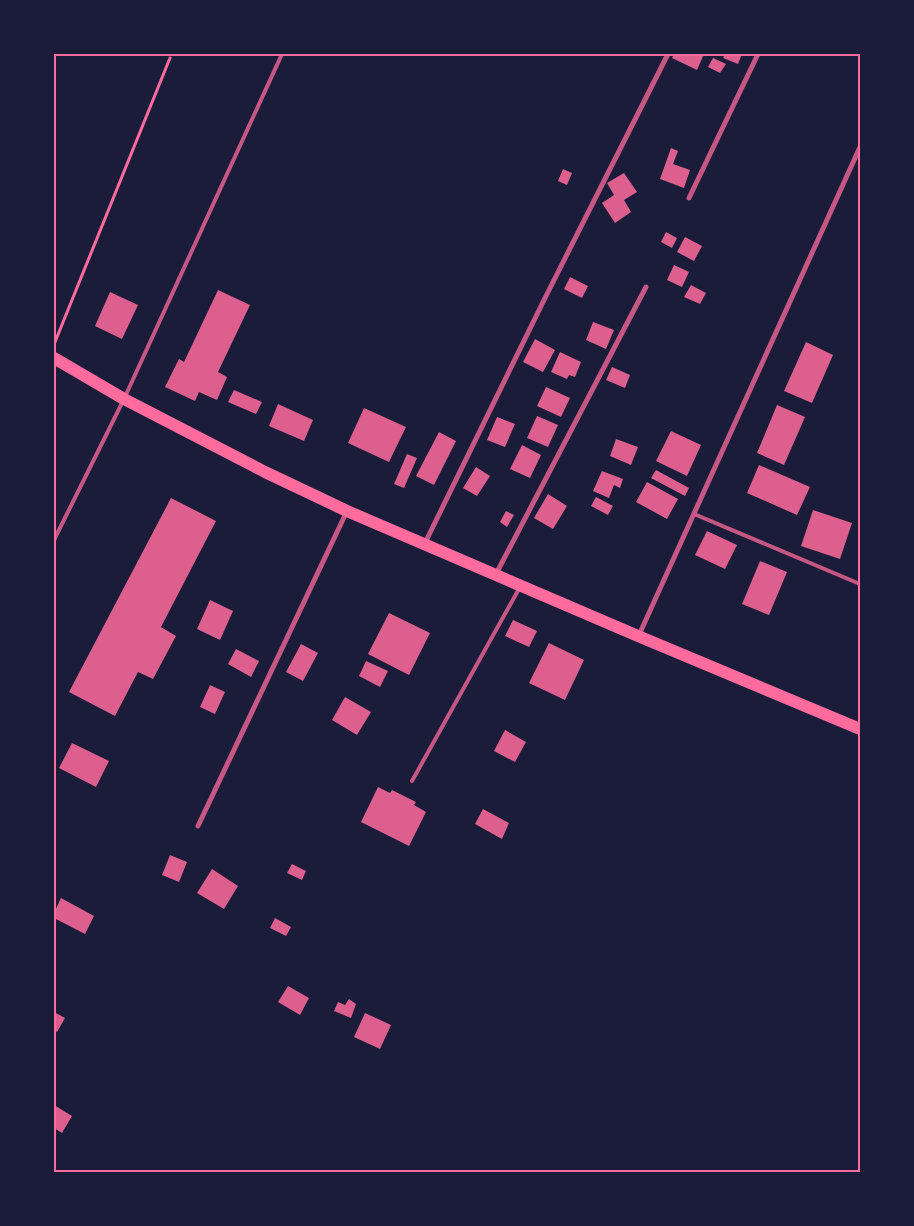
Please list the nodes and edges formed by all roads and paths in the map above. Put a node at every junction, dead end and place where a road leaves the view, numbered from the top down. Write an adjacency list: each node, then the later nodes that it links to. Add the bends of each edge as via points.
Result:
1 (282, 54): 10 (lane)
2 (668, 54): 14 (street)
3 (758, 54): 6 (street)
4 (170, 58): 8 (path)
5 (860, 147): 12 (street)
6 (689, 198)
7 (646, 287): 15 (street)
8 (54, 345)
9 (54, 358): 10 (main road)
10 (124, 399): 11 (main road, via 265,472); 13 (lane)
11 (347, 510): 14 (main road); 21 (street)
12 (694, 514): 16 (lane); 18 (street)
13 (54, 540)
14 (424, 544): 15 (main road)
15 (496, 574): 17 (main road)
16 (860, 584)
17 (522, 585): 18 (main road); 20 (lane)
18 (638, 636): 19 (main road)
19 (860, 728)
20 (412, 781)
21 (198, 826)

